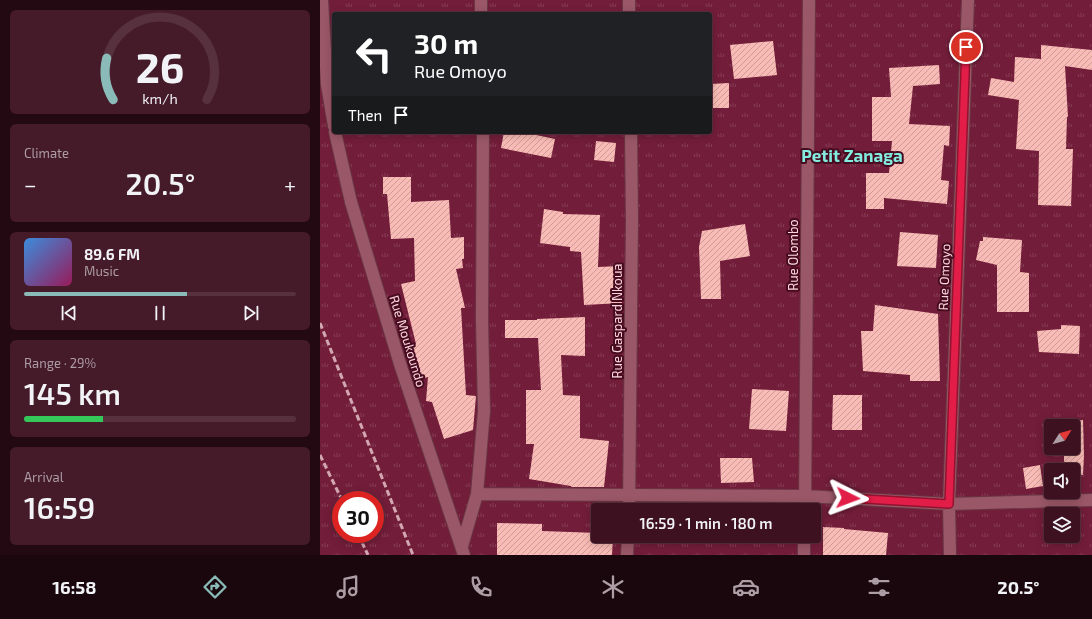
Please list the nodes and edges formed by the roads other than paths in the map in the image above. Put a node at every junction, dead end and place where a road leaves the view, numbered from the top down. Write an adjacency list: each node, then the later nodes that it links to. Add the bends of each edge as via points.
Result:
1 (322, 0): 8 (street, via 327,84)
2 (481, 0): 6 (street)
3 (629, 0): 7 (street)
4 (809, 0): 14 (street, Rue Olombo)
5 (968, 0): 18 (street, Rue Omoyo)
6 (481, 12)
7 (629, 12)
8 (332, 114)
9 (335, 134): 21 (street, Rue Moukoundo, via 351,202 400,364)
10 (483, 134): 12 (street, via 484,411)
11 (631, 134): 13 (street, Rue Gaspard Nkoua)
12 (477, 494): 13 (street); 21 (street)
13 (630, 494): 14 (street); 16 (street, Rue Gaspard Nkoua)
14 (805, 496): 17 (street, Rue Olombo); 18 (street)
15 (1092, 500): 18 (street)
16 (629, 503)
17 (805, 503)
18 (949, 504): 24 (street, Rue Omoyo)
19 (628, 543): 22 (street)
20 (804, 543): 23 (street)
21 (463, 551)
22 (627, 555)
23 (804, 555)
24 (950, 555)

